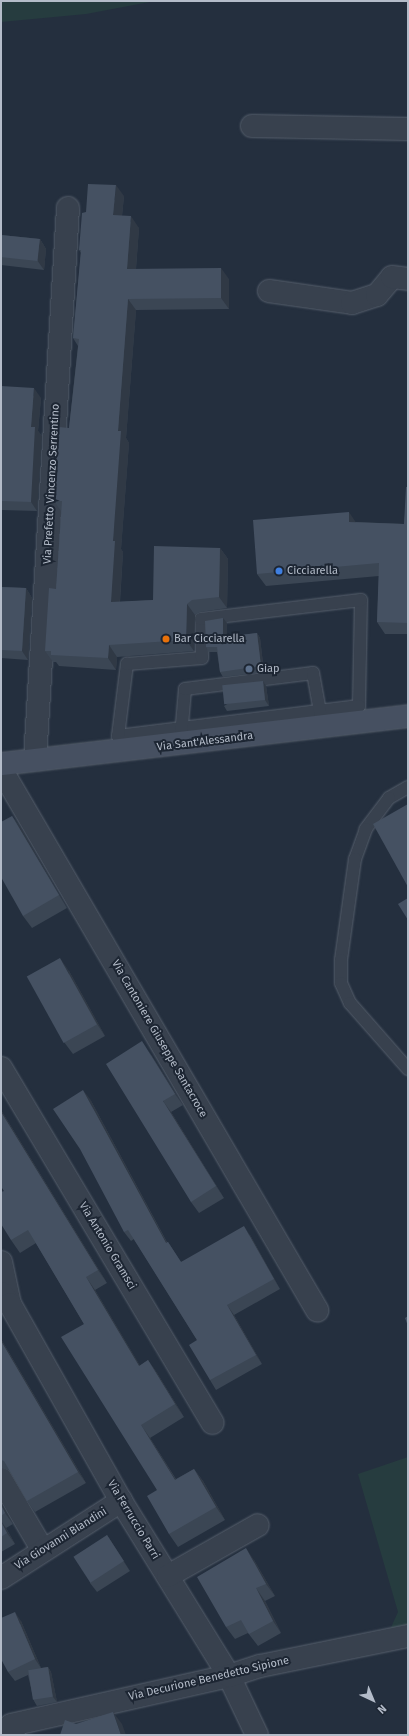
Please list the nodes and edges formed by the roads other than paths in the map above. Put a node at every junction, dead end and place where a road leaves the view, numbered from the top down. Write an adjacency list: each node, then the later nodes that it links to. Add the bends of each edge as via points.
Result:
1 (252, 126): 2 (street)
2 (408, 129)
3 (68, 208): 9 (street, Via Prefetto Vincenzo Serrentino)
4 (408, 279): 5 (street, via 392,277 377,295 352,302)
5 (269, 291)
6 (408, 716): 7 (street, Via Sant'Alessandra)
7 (322, 719): 8 (street, Via Sant'Alessandra); 8 (lane, via 313,673 185,689); 8 (lane, via 359,706 360,600 201,619 202,658 127,664 118,736)
8 (181, 736): 9 (street, Via Sant'Alessandra)
9 (35, 760): 10 (street, Via Sant'Alessandra)
10 (1, 764)
11 (1, 769): 17 (street, Via Cantoniere Giuseppe Santacroce)
12 (408, 787): 14 (lane, via 388,798 366,829 355,859 341,960 341,983 350,1003)
13 (1, 1068): 18 (street, Via Antonio Gramsci)
14 (408, 1069)
15 (1, 1262): 16 (street, Via Ferruccio Parri)
16 (6, 1299): 20 (street, Via Ferruccio Parri)
17 (318, 1310)
18 (213, 1423)
19 (1, 1479): 22 (street)
20 (121, 1501): 22 (street, Via Giovanni Blandini); 23 (street, Via Ferruccio Parri)
21 (258, 1525): 23 (street)
22 (42, 1549): 24 (street, Via Giovanni Blandini)
23 (168, 1576): 26 (street, Via Ferruccio Parri)
24 (1, 1578)
25 (408, 1636): 26 (street, Via Decurione Benedetto Sipione, via 260,1666)
26 (229, 1676): 27 (street, Via Decurione Benedetto Sipione); 28 (street, Via Ferruccio Parri)
27 (13, 1730)
28 (257, 1735)

